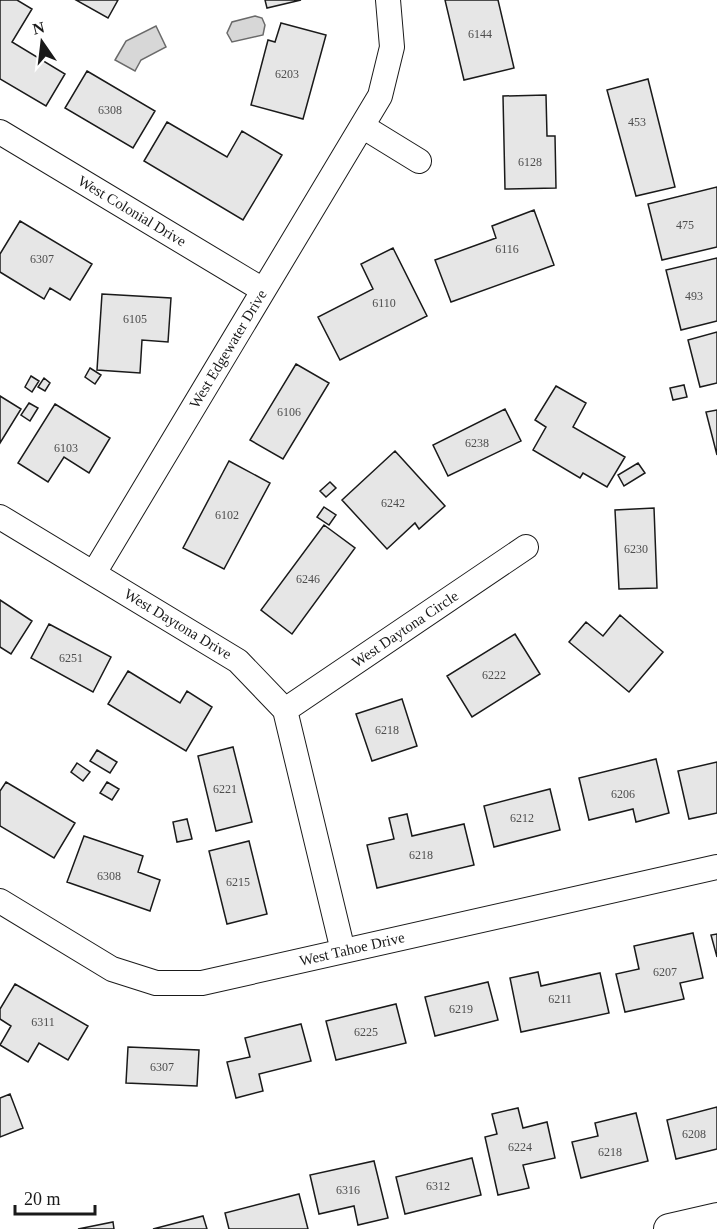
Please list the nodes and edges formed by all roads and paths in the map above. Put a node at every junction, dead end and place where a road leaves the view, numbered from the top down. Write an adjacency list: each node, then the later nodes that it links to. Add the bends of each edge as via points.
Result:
1 (388, 0): 2 (street, West Edgewater Drive, via 392,47 380,96)
2 (362, 126): 4 (street); 5 (street, West Edgewater Drive)
3 (0, 132): 5 (street, West Colonial Drive)
4 (419, 161)
5 (264, 291): 8 (street, West Edgewater Drive)
6 (0, 517): 8 (street, West Daytona Drive)
7 (526, 547): 9 (street, West Daytona Circle)
8 (94, 573): 9 (street, West Daytona Drive, via 238,661)
9 (285, 710): 12 (street)
10 (717, 867): 12 (street, West Tahoe Drive)
11 (1, 903): 12 (street, West Tahoe Drive, via 112,969 156,983 202,983)
12 (343, 951)
13 (717, 1218): 14 (street)
14 (669, 1229)

